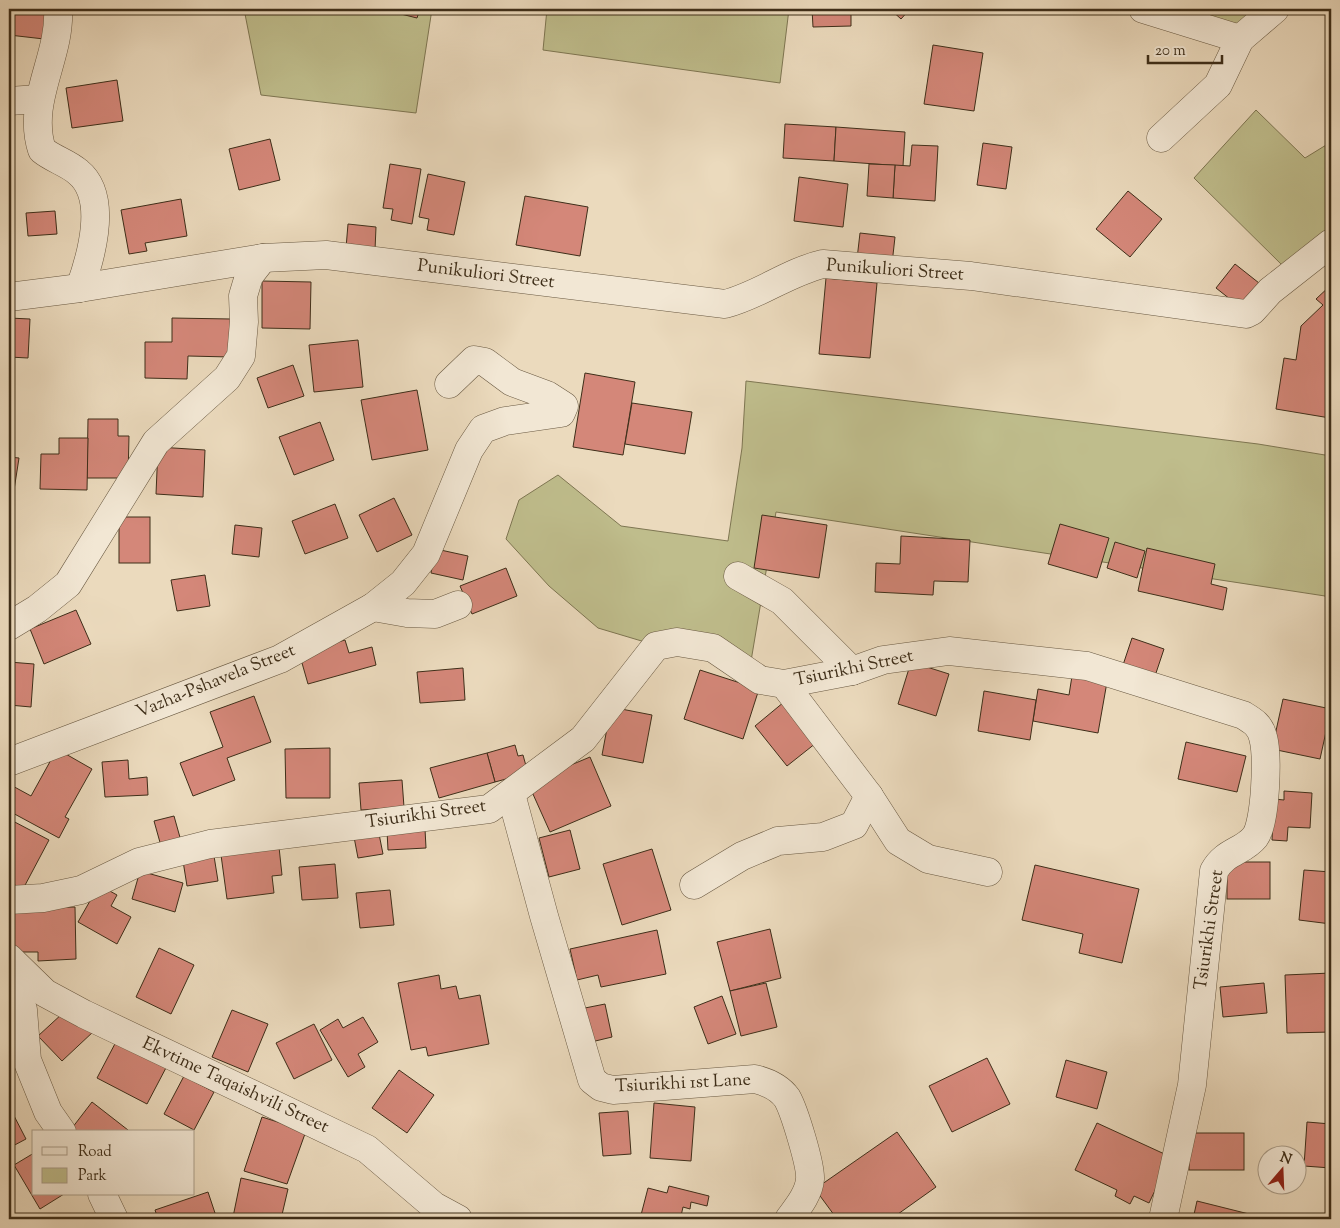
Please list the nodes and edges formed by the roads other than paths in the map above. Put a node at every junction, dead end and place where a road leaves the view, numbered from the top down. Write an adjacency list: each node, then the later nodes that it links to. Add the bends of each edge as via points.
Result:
1 (58, 9): 5 (street, via 59,26)
2 (1143, 9): 4 (street)
3 (1275, 9): 4 (street)
4 (1240, 39): 7 (street, via 1218,85)
5 (38, 99): 6 (street); 10 (street, via 42,150 78,171 94,196 90,260)
6 (9, 101)
7 (1161, 138)
8 (1331, 243): 9 (street, Punikuliori Street, via 1246,314 971,276 823,264 803,268 746,299 725,304 326,255)
9 (263, 258): 10 (street, Punikuliori Street); 16 (street, via 249,276 243,296 241,356 227,378 156,442 68,584)
10 (80, 288): 11 (street, Punikuliori Street)
11 (9, 297)
12 (449, 384): 15 (street, Vazha-Pshavela Street, via 474,360 485,362 512,382 547,395 564,406 561,414 505,421 483,429 469,450 426,554 403,583)
13 (738, 576): 17 (street, via 782,601)
14 (458, 604): 15 (street, via 435,614)
15 (373, 607): 19 (street, Vazha-Pshavela Street, via 280,659)
16 (9, 626)
17 (852, 671): 18 (street, Tsiurikhi Street); 32 (street, Tsiurikhi Street, via 883,660 949,651 1087,666 1243,715 1257,723 1264,737 1266,790 1260,825 1255,836 1227,854 1214,871 1192,1085)
18 (784, 684): 20 (street, Tsiurikhi Street, via 760,680 713,648 677,642 656,646 583,739); 21 (street)
19 (9, 762)
20 (511, 794): 24 (street, Tsiurikhi Street, via 489,809 210,844 139,862 81,890 43,898); 31 (street, Tsiurikhi 1st Lane, via 592,1080 613,1090 755,1079 772,1084 787,1098 808,1159 810,1180 802,1201)
21 (869, 796): 22 (street, via 898,841 928,859); 23 (street, via 854,824 822,837 778,841 742,856)
22 (988, 872)
23 (694, 885)
24 (9, 900)
25 (10, 960): 26 (street); 30 (street, Ekvtime Taqaishvili Street, via 45,993 84,1014 367,1148 434,1206)
26 (16, 1012): 27 (street, via 27,1060 48,1112)
27 (61, 1130)
28 (103, 1196): 29 (street)
29 (114, 1219)
30 (458, 1219)
31 (788, 1219)
32 (1163, 1219)

